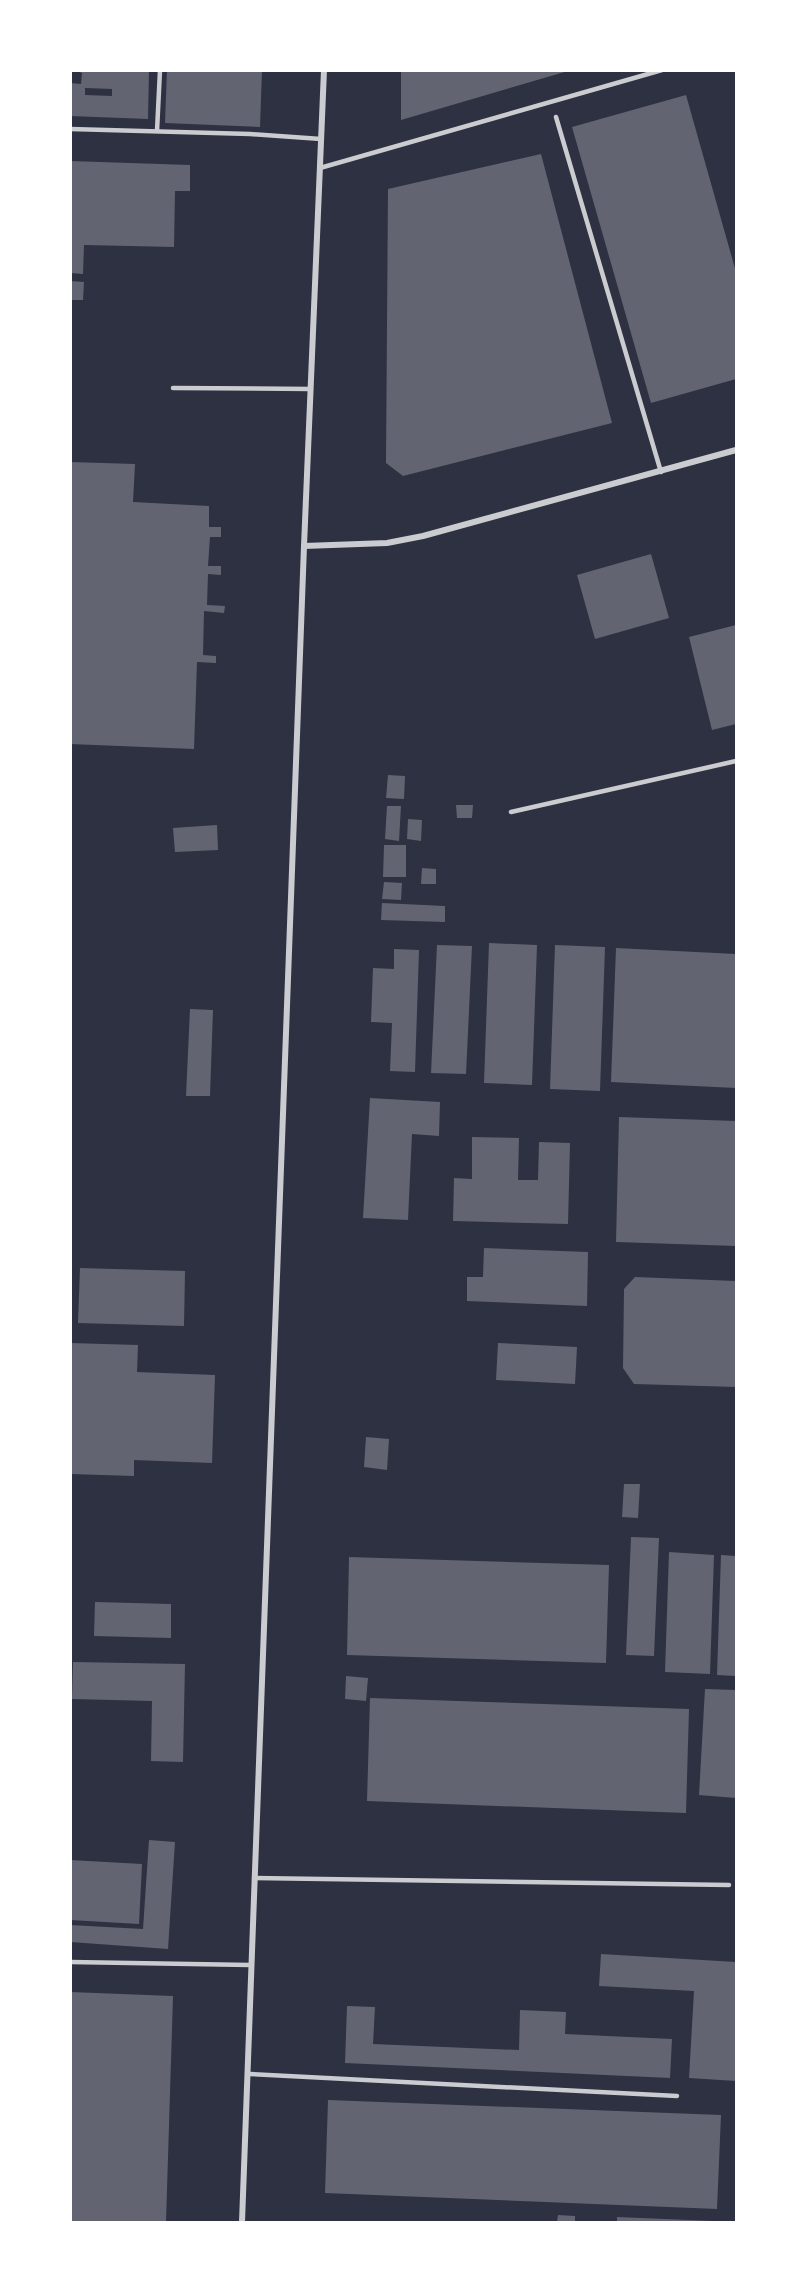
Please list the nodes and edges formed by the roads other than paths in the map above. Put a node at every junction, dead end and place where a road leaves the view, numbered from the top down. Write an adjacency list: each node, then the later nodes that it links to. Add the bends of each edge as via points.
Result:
1 (160, 70): 6 (lane)
2 (324, 70): 7 (street)
3 (662, 70): 8 (lane)
4 (556, 117): 12 (lane)
5 (70, 129): 6 (lane)
6 (157, 131): 7 (lane)
7 (321, 140): 8 (street)
8 (320, 168): 10 (street)
9 (173, 388): 10 (lane)
10 (311, 389): 13 (street)
11 (736, 450): 12 (street)
12 (661, 472): 13 (street, via 423,536 387,543)
13 (304, 546): 16 (street)
14 (736, 761): 15 (lane)
15 (511, 812)
16 (254, 1878): 17 (lane); 19 (street)
17 (729, 1885)
18 (70, 1962): 19 (lane)
19 (250, 1965): 20 (street)
20 (249, 2074): 21 (lane); 22 (street)
21 (677, 2096)
22 (242, 2223)

